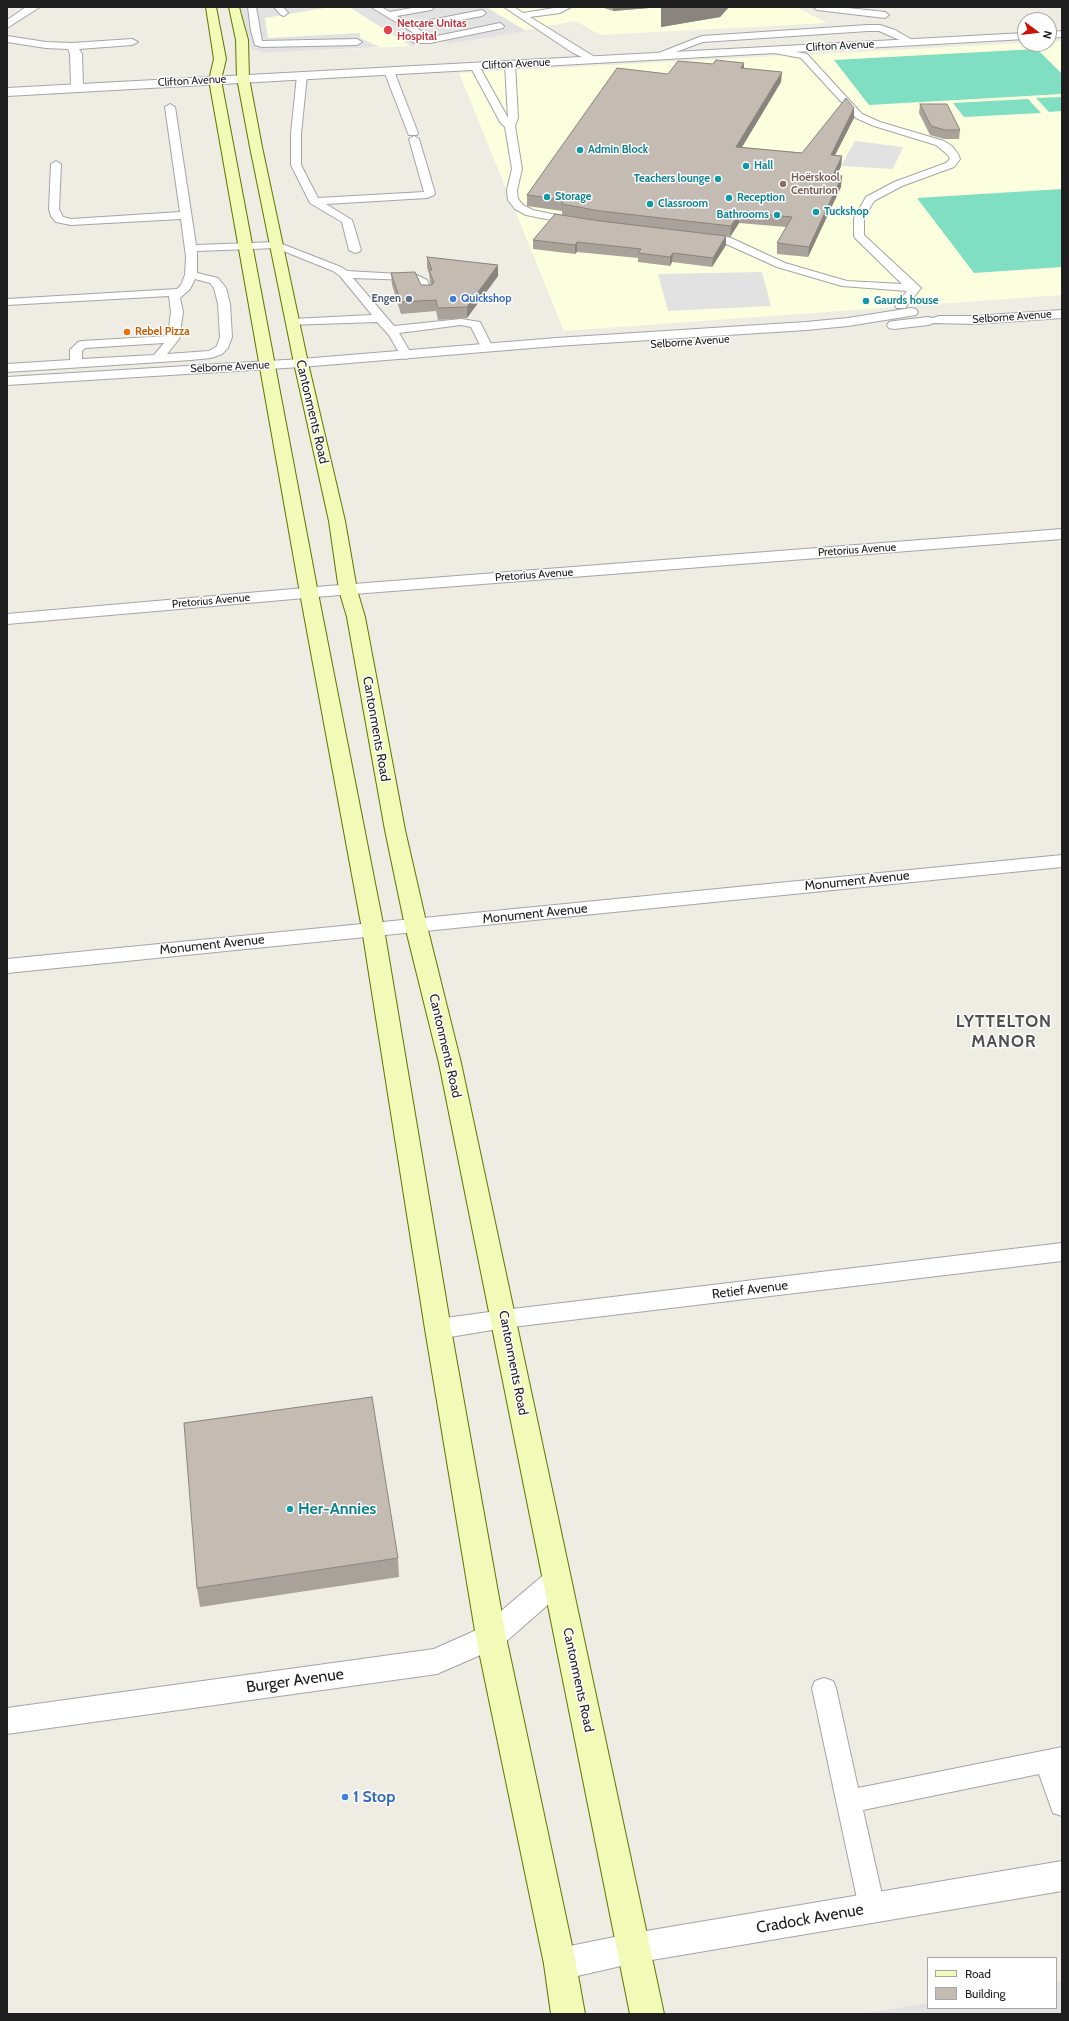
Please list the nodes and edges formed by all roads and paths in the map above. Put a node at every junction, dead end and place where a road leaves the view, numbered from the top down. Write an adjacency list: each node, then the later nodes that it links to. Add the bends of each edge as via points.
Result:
1 (35, 7): 17 (street, via 25,11)
2 (211, 7): 35 (main road, via 220,59)
3 (234, 7): 34 (main road, Cantonments Road, via 242,40)
4 (252, 7): 24 (lane, via 255,31 258,42 262,44)
5 (375, 7): 13 (lane)
6 (431, 7): 13 (lane)
7 (508, 7): 15 (lane)
8 (567, 7): 15 (lane)
9 (818, 7): 11 (lane)
10 (889, 7): 14 (lane)
11 (867, 10): 14 (lane); 16 (lane)
12 (482, 13): 19 (lane)
13 (388, 14): 19 (lane)
14 (885, 15): 16 (lane)
15 (521, 16): 29 (lane)
16 (875, 20): 20 (lane)
17 (7, 25)
18 (500, 26): 19 (lane, via 420,40 415,40 427,37)
19 (408, 27)
20 (880, 28): 25 (lane); 28 (lane, via 707,38)
21 (1017, 36): 25 (street, Clifton Avenue)
22 (7, 39): 26 (street)
23 (132, 42): 26 (street)
24 (357, 42)
25 (911, 42): 27 (street, Clifton Avenue)
26 (72, 46): 36 (street, via 76,54)
27 (772, 50): 28 (street, Clifton Avenue); 51 (lane, via 804,56 859,116 940,143 953,154 955,159 950,165 898,184 870,199 859,218 859,236)
28 (656, 56): 29 (street, Clifton Avenue)
29 (593, 59): 30 (street, Clifton Avenue)
30 (510, 64): 31 (street, Clifton Avenue); 39 (lane, via 513,118)
31 (475, 66): 32 (street, Clifton Avenue); 39 (lane, via 505,122)
32 (389, 70): 33 (street, Clifton Avenue); 41 (lane, via 430,193)
33 (302, 75): 34 (street, Clifton Avenue); 41 (lane, via 296,134 296,165)
34 (243, 78): 35 (street, Clifton Avenue); 45 (main road, Cantonments Road)
35 (215, 80): 36 (street, Clifton Avenue); 46 (main road)
36 (77, 87): 37 (street, Clifton Avenue)
37 (7, 92)
38 (170, 108): 42 (lane)
39 (510, 126): 43 (lane, via 516,170 513,200 530,213)
40 (56, 164): 42 (lane, via 54,209 60,220 71,222)
41 (314, 201): 48 (lane, via 347,220)
42 (186, 215): 47 (lane)
43 (586, 223)
44 (692, 235): 51 (lane, via 727,240 781,265 846,284)
45 (276, 245): 46 (lane); 49 (lane, via 325,263); 59 (main road, Cantonments Road)
46 (246, 246): 47 (lane); 69 (main road)
47 (191, 248): 50 (lane)
48 (355, 250)
49 (344, 274): 53 (lane, via 413,277 421,280); 58 (lane)
50 (191, 275): 52 (lane); 66 (lane, via 214,280 220,288 224,304 226,337 222,348 211,354)
51 (915, 288): 56 (lane, via 901,306)
52 (181, 292): 54 (lane); 61 (lane, via 174,297 177,312)
53 (427, 294)
54 (7, 302)
55 (1062, 307): 56 (street, Selborne Avenue, via 966,313)
56 (927, 312): 57 (street, Selborne Avenue, via 975,320); 63 (street, Selborne Avenue, via 754,337)
57 (1062, 314)
58 (379, 318): 59 (lane); 60 (lane)
59 (292, 323): 68 (main road, Cantonments Road)
60 (390, 330): 62 (lane, via 471,323 476,324); 65 (lane)
61 (173, 339): 66 (lane); 67 (lane, via 82,345 76,350)
62 (487, 348): 63 (street, Selborne Avenue); 64 (street, Selborne Avenue)
63 (522, 348): 64 (street, Selborne Avenue)
64 (452, 352): 65 (street, Selborne Avenue)
65 (406, 355): 68 (street, Selborne Avenue)
66 (158, 358): 67 (lane)
67 (76, 363): 70 (lane)
68 (301, 363): 69 (street, Selborne Avenue); 73 (main road, Cantonments Road, via 337,521)
69 (268, 365): 71 (street, Selborne Avenue); 74 (main road)
70 (7, 368)
71 (7, 381)
72 (1062, 534): 73 (street, Pretorius Avenue)
73 (348, 590): 74 (street, Pretorius Avenue); 77 (main road, Cantonments Road, via 356,618 395,830)
74 (309, 593): 75 (street, Pretorius Avenue); 78 (main road)
75 (7, 619)
76 (1062, 861): 77 (street, Monument Avenue)
77 (416, 926): 78 (street, Monument Avenue); 81 (main road, Cantonments Road, via 450,1063)
78 (373, 929): 79 (street, Monument Avenue); 82 (main road)
79 (7, 966)
80 (1062, 1252): 81 (street, Retief Avenue)
81 (504, 1319): 82 (street, Retief Avenue); 83 (main road, Cantonments Road)
82 (438, 1329): 84 (main road)
83 (558, 1580): 84 (street, Burger Avenue); 92 (main road, Cantonments Road)
84 (490, 1637): 86 (street, Burger Avenue, via 453,1655 417,1665); 93 (main road)
85 (824, 1688): 88 (lane)
86 (7, 1720)
87 (1055, 1760): 88 (lane); 89 (lane)
88 (849, 1801): 91 (lane)
89 (1062, 1805)
90 (1062, 1876): 91 (street, Cradock Avenue)
91 (872, 1908): 92 (street, Cradock Avenue)
92 (634, 1948): 93 (street, Cradock Avenue); 95 (main road, Cantonments Road)
93 (560, 1964): 94 (main road)
94 (568, 2014)
95 (647, 2014)

